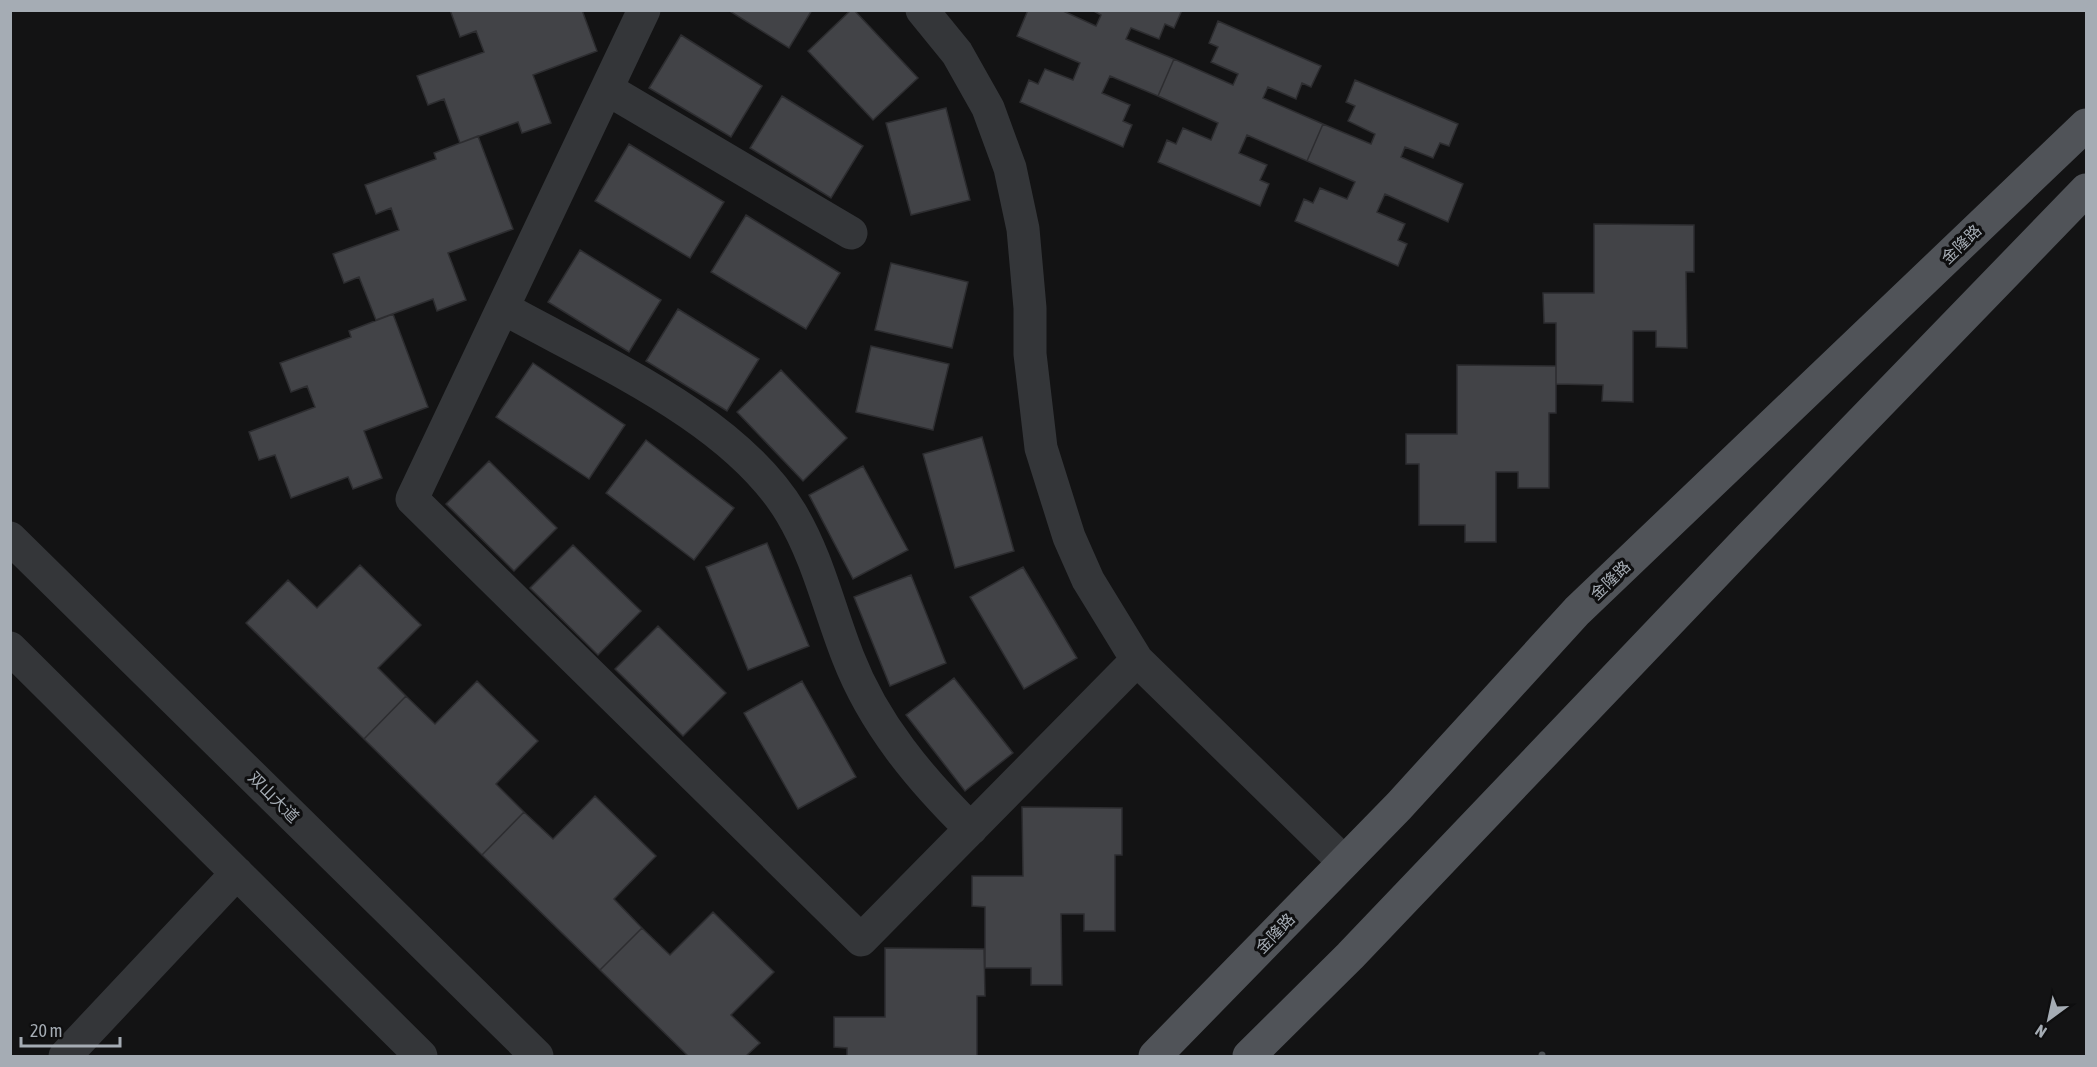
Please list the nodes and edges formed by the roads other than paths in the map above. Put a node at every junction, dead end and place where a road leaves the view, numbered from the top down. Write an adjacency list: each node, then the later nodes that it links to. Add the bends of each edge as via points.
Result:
1 (644, 10): 3 (street)
2 (922, 10): 10 (street, via 957,53 988,108 1010,168 1023,229 1031,366 1041,448 1069,537 1088,580)
3 (607, 89): 6 (street); 7 (street)
4 (2086, 126): 12 (main road, 金隆路, via 1577,611)
5 (2086, 190): 18 (main road, via 1442,862)
6 (851, 233)
7 (503, 308): 11 (street, via 663,397 712,428 756,467 791,513 817,565 834,620 867,698 913,768); 11 (street, via 412,499 861,940)
8 (10, 538): 16 (street, 双山大道)
9 (10, 648): 13 (street)
10 (1137, 660): 11 (street); 12 (street)
11 (971, 829)
12 (1344, 862): 17 (main road, 金隆路)
13 (237, 873): 14 (street); 15 (street)
14 (65, 1056)
15 (421, 1056)
16 (537, 1056)
17 (1155, 1056)
18 (1249, 1056)

